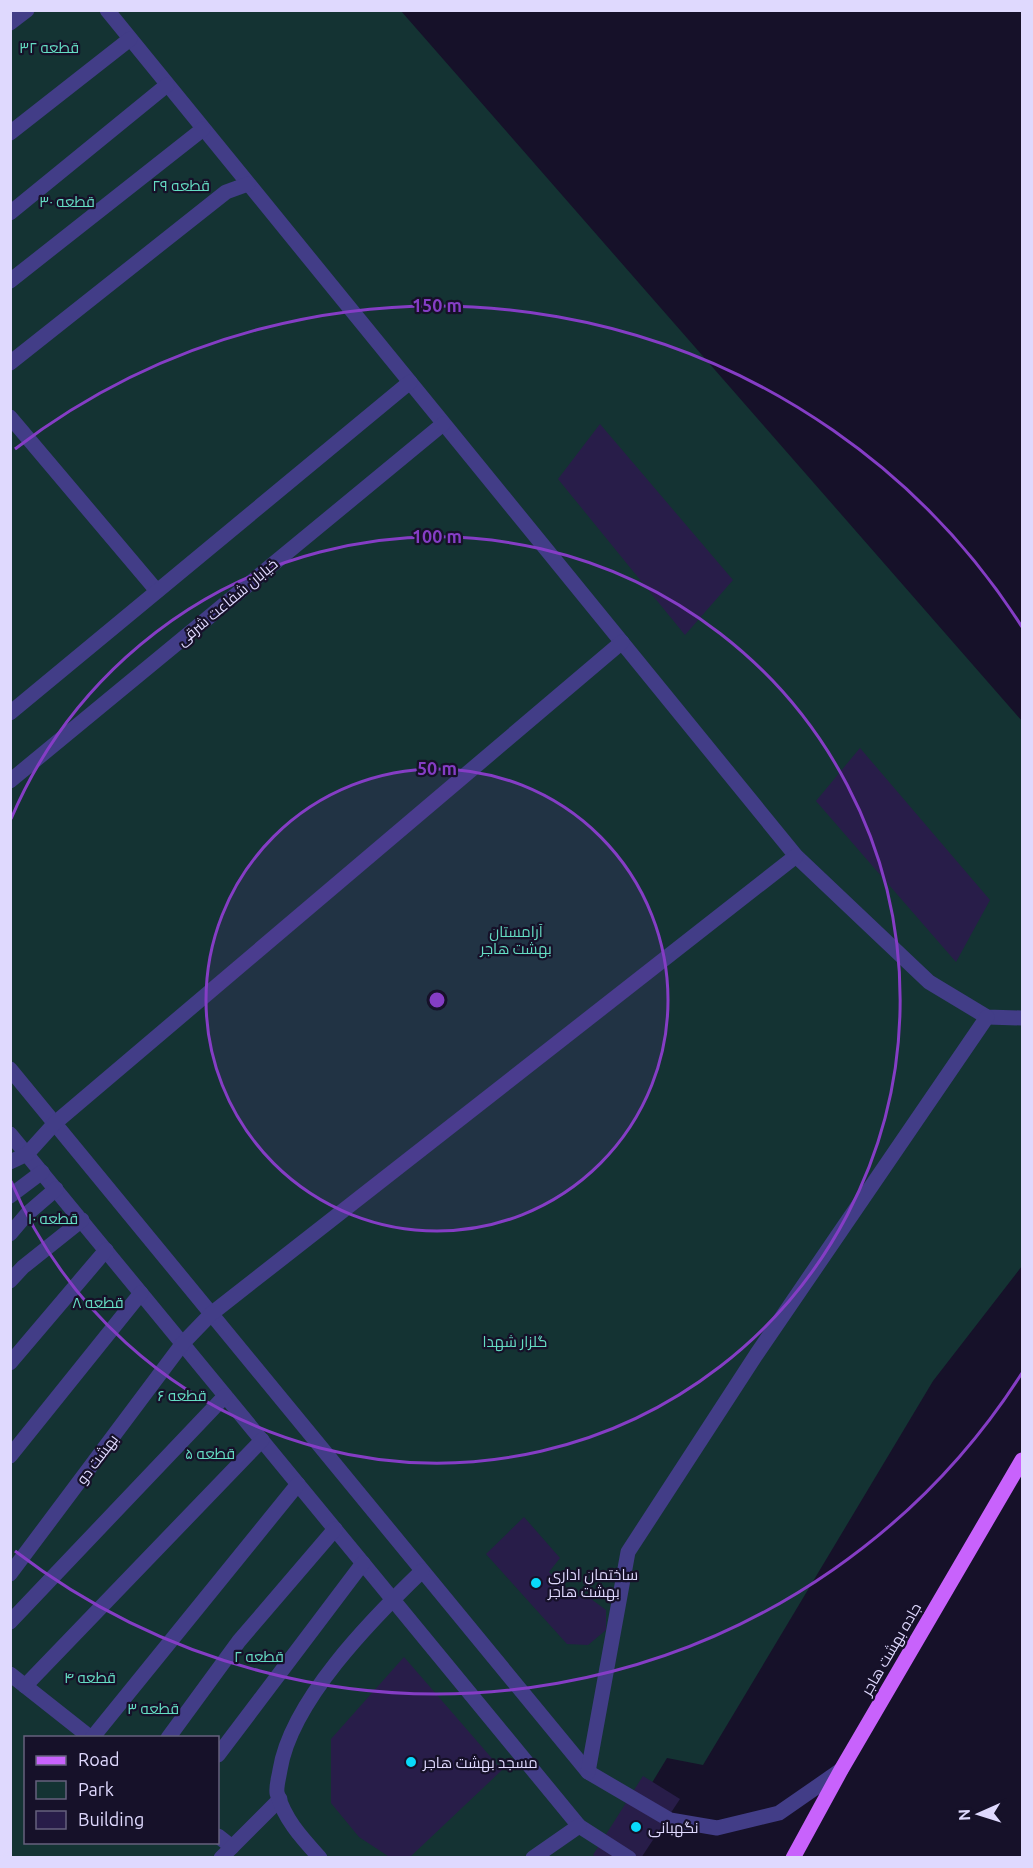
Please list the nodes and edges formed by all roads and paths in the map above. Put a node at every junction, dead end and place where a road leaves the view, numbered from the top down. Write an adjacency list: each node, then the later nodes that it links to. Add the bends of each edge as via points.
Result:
1 (27, 10): 3 (street)
2 (107, 10): 4 (street)
3 (10, 23)
4 (130, 39): 5 (street); 7 (street)
5 (167, 85): 6 (street); 9 (street)
6 (203, 129): 8 (street); 10 (street)
7 (10, 132)
8 (248, 184): 11 (street, via 226,192); 12 (street)
9 (10, 213)
10 (10, 281)
11 (10, 363)
12 (410, 382): 14 (street); 15 (street)
13 (10, 417): 15 (street)
14 (443, 424): 16 (street); 18 (street, خیابان شفاعت شرقی)
15 (157, 591): 17 (street)
16 (621, 642): 19 (street); 23 (street)
17 (10, 712)
18 (10, 781)
19 (796, 856): 20 (street, via 929,982); 35 (street, بهشت دو)
20 (987, 1017): 21 (street); 56 (street, via 756,1355 628,1552)
21 (1023, 1018)
22 (10, 1069): 23 (street)
23 (55, 1123): 25 (street); 35 (street)
24 (10, 1134): 25 (street)
25 (27, 1154): 26 (street); 27 (street)
26 (10, 1162)
27 (42, 1172): 28 (street); 29 (street)
28 (56, 1189): 30 (street); 31 (street)
29 (10, 1196)
30 (82, 1220): 32 (street); 33 (street)
31 (10, 1234)
32 (106, 1250): 34 (street); 37 (street)
33 (10, 1281)
34 (141, 1293): 36 (street); 40 (street)
35 (211, 1314): 36 (street, بهشت دو); 45 (street)
36 (183, 1343): 38 (street); 46 (street, بهشت دو)
37 (10, 1363)
38 (225, 1396): 39 (street); 48 (street)
39 (262, 1440): 42 (street); 50 (street)
40 (10, 1456)
41 (1023, 1460): 55 (main road, جاده بهشت هاجر)
42 (298, 1484): 43 (street); 52 (street)
43 (335, 1529): 44 (street); 53 (street, via 239,1641)
44 (363, 1563): 47 (street); 54 (street)
45 (422, 1571): 47 (street); 56 (street)
46 (10, 1574)
47 (393, 1599): 57 (street, via 310,1695 283,1751 276,1790); 58 (street)
48 (10, 1622)
49 (10, 1674): 50 (street)
50 (25, 1686): 51 (street)
51 (91, 1736)
52 (93, 1736)
53 (169, 1736)
54 (219, 1754)
55 (841, 1770): 56 (street, via 779,1813 717,1828 670,1820); 64 (main road, جاده بهشت هاجر)
56 (588, 1772)
57 (280, 1799): 60 (street); 61 (street, via 290,1826)
58 (579, 1826): 62 (street); 63 (street)
59 (219, 1838): 60 (street)
60 (226, 1852)
61 (320, 1857)
62 (533, 1857)
63 (629, 1857)
64 (793, 1857)

